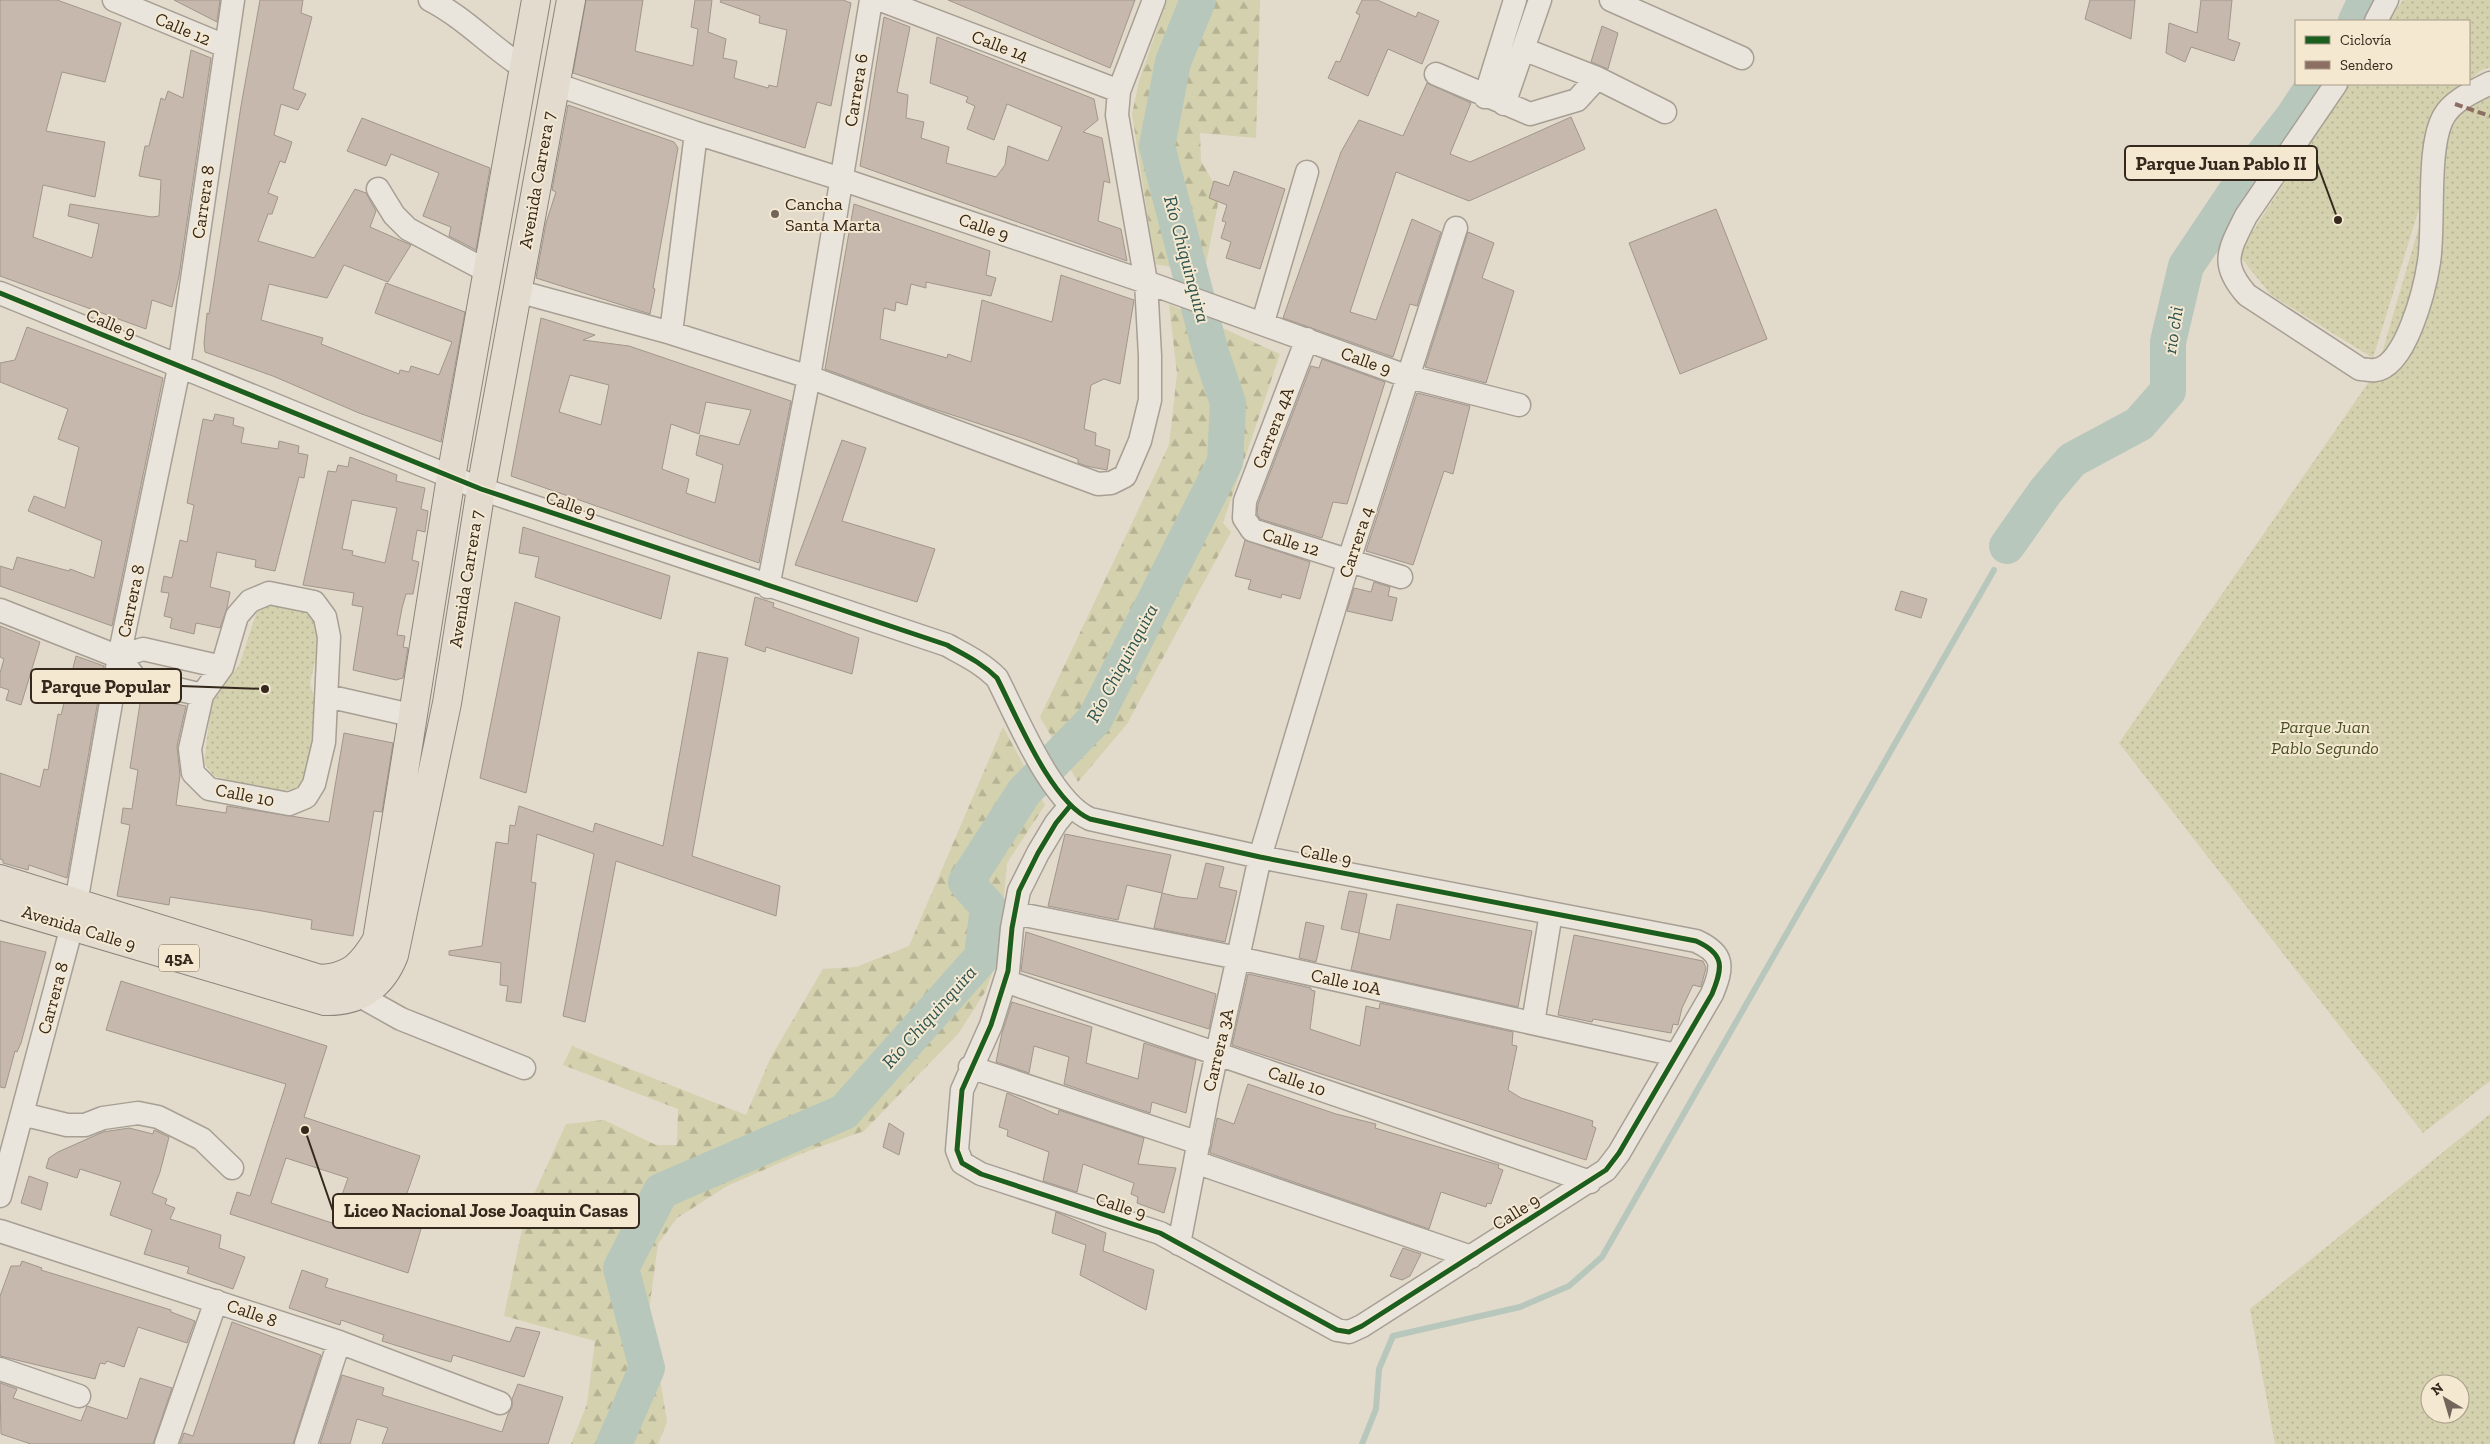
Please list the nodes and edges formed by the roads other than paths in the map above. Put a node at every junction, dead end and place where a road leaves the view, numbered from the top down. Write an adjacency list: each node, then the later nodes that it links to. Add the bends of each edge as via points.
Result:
1 (114, 0): 14 (street, Calle 12)
2 (233, 0): 14 (street, Carrera 8)
3 (430, 0): 17 (street, via 457,15 498,52)
4 (536, 0): 17 (main road, Avenida Carrera 7 / 45A)
5 (570, 0): 21 (main road, Avenida Carrera 7 / 45A)
6 (871, 0): 28 (street, Carrera 6)
7 (1154, 0): 23 (street)
8 (1515, 0): 24 (street)
9 (1540, 0): 15 (street)
10 (1611, 0): 16 (street)
11 (2387, 0): 13 (street)
12 (890, 2): 23 (street, Calle 14)
13 (2377, 20)
14 (225, 46): 38 (street, Carrera 8)
15 (1523, 49): 19 (street); 24 (street)
16 (1742, 58)
17 (524, 68): 31 (main road, Avenida Carrera 7 / 45A)
18 (1436, 74): 24 (street)
19 (1597, 78): 24 (street, via 1576,100 1530,114); 25 (street)
20 (2490, 83): 22 (street, via 2455,104 2439,127 2429,263 2414,323 2403,347 2390,362 2377,370 2360,369 2248,294 2236,282 2228,263 2246,216)
21 (555, 84): 26 (street, Calle 9); 33 (main road, Avenida Carrera 7 / 45A)
22 (2335, 85)
23 (1120, 91): 32 (street, via 1117,115)
24 (1495, 100)
25 (1665, 112)
26 (696, 133): 28 (street, Calle 9); 36 (street)
27 (1307, 172): 35 (street)
28 (842, 179): 32 (street, Calle 9); 39 (street)
29 (378, 189): 31 (street, via 394,215 408,229)
30 (1456, 228): 40 (street, Carrera 4)
31 (487, 271): 42 (main road, Avenida Carrera 7 / 45A)
32 (1146, 282): 35 (street, Calle 9); 39 (street, via 1150,400 1140,441 1125,476 1112,483 1098,484)
33 (517, 291): 36 (street); 43 (main road, Avenida Carrera 7 / 45A)
34 (0, 293): 38 (street, Calle 9)
35 (1263, 322): 37 (street, Calle 9)
36 (671, 333): 39 (street)
37 (1307, 339): 40 (street, Calle 9); 44 (street, Carrera 4A, via 1245,502)
38 (179, 368): 42 (street, Calle 9); 49 (street, Carrera 8)
39 (809, 377): 47 (street)
40 (1409, 377): 41 (street, Calle 9); 45 (street, Carrera 4)
41 (1519, 405)
42 (452, 477): 43 (street, Calle 9); 53 (main road, Avenida Carrera 7 / 45A)
43 (481, 489): 47 (street, Calle 9); 64 (main road, Avenida Carrera 7 / 45A, via 446,703 394,955 377,984)
44 (1244, 518): 45 (street, Calle 12, via 1252,530)
45 (1349, 560): 46 (street, Calle 12); 55 (street, Carrera 4)
46 (1401, 577)
47 (768, 587): 54 (street, Calle 9, via 947,645 974,659 997,678 1026,736)
48 (0, 610): 49 (street)
49 (119, 657): 50 (street, via 144,649); 51 (street, via 136,679); 60 (street, Carrera 8)
50 (222, 666): 51 (street, Calle 10); 52 (street, Calle 10, via 237,616 250,601 269,593 314,602 325,617 329,637)
51 (202, 695): 52 (street, Calle 10, via 190,749 193,773 209,790 289,804 306,798 314,784 324,742)
52 (327, 696): 53 (street)
53 (415, 716): 62 (main road, Avenida Carrera 7 / 45A, via 377,940)
54 (1064, 799): 55 (street, Calle 9, via 1090,819); 58 (street, Calle 9, via 1056,823 1019,890)
55 (1260, 856): 59 (street, Calle 9); 61 (street, Carrera 3A)
56 (0, 878): 60 (main road, Avenida Calle 9 / 45A)
57 (0, 905): 60 (main road, Avenida Calle 9 / 45A)
58 (1015, 913): 61 (street, Calle 10A); 63 (street, Calle 9)
59 (1551, 913): 65 (street); 67 (street, Calle 9, via 1696,941 1717,954 1720,966 1712,994)
60 (74, 914): 62 (main road, Avenida Calle 9 / 45A, via 320,979 334,978); 64 (main road, Avenida Calle 9 / 45A, via 325,1002); 70 (street, Carrera 8)
61 (1238, 958): 65 (street, Calle 10A); 66 (street, Carrera 3A)
62 (354, 970)
63 (1005, 981): 66 (street, Calle 10); 68 (street, Calle 9, via 991,1025)
64 (360, 996): 69 (street, via 401,1019)
65 (1533, 1023): 67 (street, Calle 10A)
66 (1218, 1053): 71 (street, Carrera 3A); 73 (street, Calle 10)
67 (1676, 1055): 73 (street, Calle 9, via 1619,1153 1606,1170)
68 (970, 1067): 71 (street); 76 (street, Calle 9, via 959,1112 957,1150 962,1163 981,1174 1160,1233)
69 (524, 1068)
70 (22, 1114): 72 (street, via 67,1125 85,1125 103,1118 138,1113 158,1118 202,1139); 74 (street, Carrera 8)
71 (1197, 1153): 76 (street, Carrera 3A); 77 (street)
72 (232, 1168)
73 (1590, 1182): 77 (street, Calle 9)
74 (0, 1196)
75 (0, 1231): 78 (street, Calle 8)
76 (1179, 1244): 77 (street, Calle 9, via 1337,1330 1349,1332)
77 (1471, 1257)
78 (216, 1301): 79 (street, Calle 8); 83 (street)
79 (339, 1342): 82 (street, Calle 8); 84 (street)
80 (0, 1369): 81 (street)
81 (79, 1396)
82 (500, 1403)
83 (166, 1444)
84 (306, 1444)

